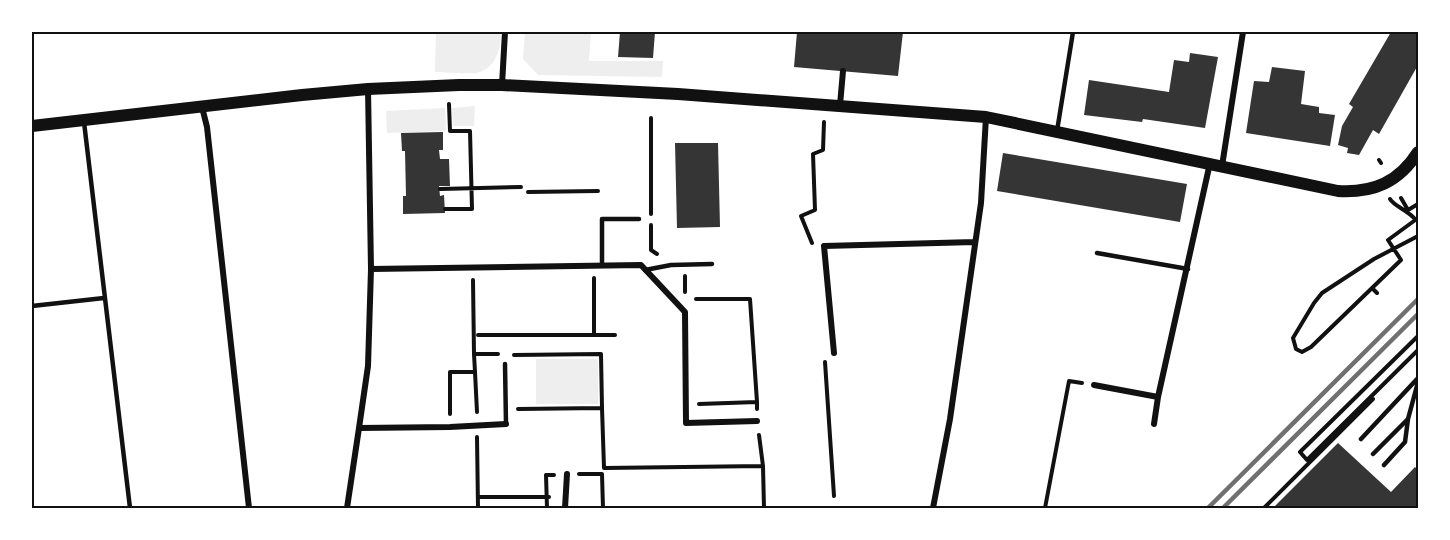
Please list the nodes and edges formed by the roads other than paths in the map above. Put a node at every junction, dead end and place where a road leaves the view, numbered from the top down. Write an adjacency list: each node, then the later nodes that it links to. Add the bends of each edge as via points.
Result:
1 (505, 32): 5 (street)
2 (1073, 32): 12 (lane)
3 (1243, 32): 14 (street)
4 (843, 71): 7 (street)
5 (502, 85): 6 (main road); 7 (main road)
6 (368, 89): 8 (main road); 20 (street)
7 (840, 105): 9 (main road)
8 (202, 106): 10 (main road); 40 (street)
9 (986, 117): 12 (main road); 16 (street)
10 (84, 119): 11 (main road); 23 (lane)
11 (32, 126)
12 (1057, 131): 14 (main road)
13 (1419, 152): 14 (main road, via 1398,176 1382,185 1338,191)
14 (1216, 164): 21 (street)
15 (639, 219): 19 (lane, via 602,219)
16 (975, 242): 25 (street, via 824,246); 43 (street)
17 (1097, 253): 21 (lane)
18 (712, 264): 22 (lane)
19 (602, 265): 20 (street); 22 (street, via 640,265)
20 (371, 269): 34 (street, via 368,366)
21 (1188, 269): 29 (street)
22 (645, 270): 31 (street, via 685,312 686,423)
23 (104, 298): 24 (lane); 39 (lane)
24 (32, 306)
25 (834, 353)
26 (505, 364): 32 (lane)
27 (1419, 380): 30 (lane); 35 (lane)
28 (1094, 385): 29 (street)
29 (1158, 397): 33 (street)
30 (1408, 419): 36 (lane); 37 (lane, via 1405,442)
31 (757, 422)
32 (506, 424): 34 (street)
33 (1154, 424)
34 (358, 428): 41 (street)
35 (1361, 439)
36 (1373, 454)
37 (1384, 465)
38 (567, 474): 42 (street)
39 (130, 508)
40 (249, 508)
41 (347, 508)
42 (566, 508)
43 (933, 508)

